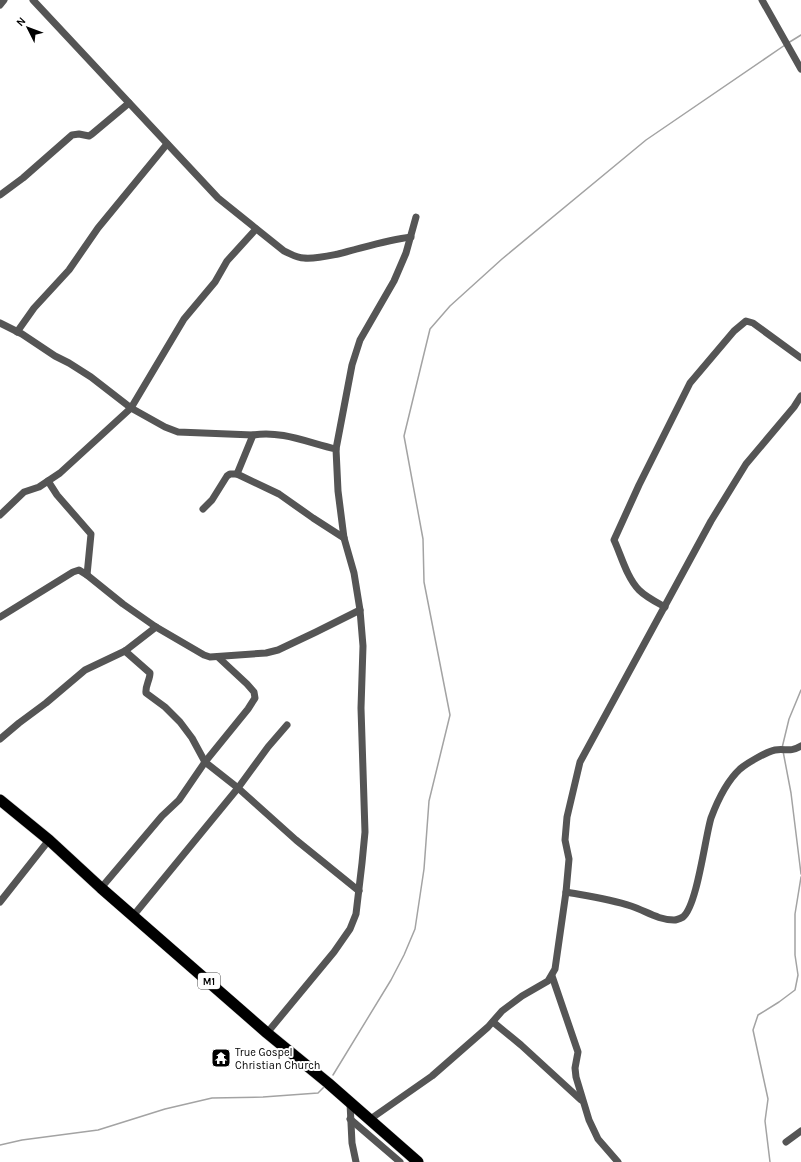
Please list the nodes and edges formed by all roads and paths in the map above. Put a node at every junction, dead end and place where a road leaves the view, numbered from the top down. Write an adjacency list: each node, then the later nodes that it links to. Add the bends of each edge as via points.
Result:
1 (4, 0): 4 (street)
2 (33, 0): 6 (street)
3 (762, 0): 5 (street)
4 (0, 4)
5 (801, 69)
6 (129, 103): 7 (street); 8 (street, via 89,136 72,135)
7 (167, 144): 10 (street, via 218,198); 13 (street)
8 (0, 195)
9 (416, 217): 11 (street)
10 (256, 229): 11 (street, via 284,251 304,258 327,256); 16 (street, via 227,261 215,282 184,319)
11 (411, 236): 18 (street, via 394,281 360,340 352,365)
12 (0, 323): 13 (street)
13 (17, 332): 16 (street, via 91,377)
14 (801, 358): 25 (street, via 753,323 746,321 734,331 690,383 614,540 638,590)
15 (801, 396): 25 (street, via 746,464 711,521)
16 (131, 408): 17 (street, via 178,432); 20 (street, via 88,449)
17 (253, 435): 18 (street, via 278,435); 19 (street)
18 (336, 449): 23 (street)
19 (237, 474): 21 (street, via 227,476); 23 (street, via 279,494)
20 (48, 481): 22 (street, via 24,492); 24 (street, via 91,534)
21 (204, 509)
22 (0, 515)
23 (344, 538): 26 (street, via 354,573)
24 (87, 575): 27 (street, via 80,570 73,572); 28 (street)
25 (665, 607): 40 (street, via 580,762 567,817 565,840 569,859)
26 (360, 610): 30 (street, via 278,650); 39 (street, via 363,646 360,708 365,832)
27 (0, 617)
28 (156, 627): 29 (street); 30 (street, via 204,655)
29 (125, 651): 32 (street, via 85,670); 34 (street, via 150,673 146,693 180,722)
30 (218, 657): 34 (street, via 247,684 254,692 255,698)
31 (287, 726): 35 (street)
32 (0, 739)
33 (801, 746): 40 (street, via 794,750 776,750 765,754 734,775 711,819 693,899 682,917 675,920 653,916 633,907)
34 (205, 762): 35 (street); 38 (street, via 179,800 162,816)
35 (238, 788): 39 (street, via 296,840); 42 (street)
36 (0, 800): 37 (highway, M1)
37 (49, 840): 38 (highway, M1); 41 (street)
38 (101, 888): 42 (highway, M1)
39 (359, 891): 45 (street, via 356,914 350,929)
40 (566, 892): 43 (street)
41 (0, 902)
42 (133, 916): 45 (highway, M1)
43 (552, 976): 44 (street, via 502,1011); 46 (street, via 578,1052 575,1068)
44 (493, 1022): 46 (street); 49 (street, via 432,1076)
45 (267, 1033): 47 (highway, M1)
46 (582, 1100): 55 (street, via 598,1139)
47 (350, 1103): 48 (street); 49 (highway, M1)
48 (350, 1119): 52 (street); 53 (street)
49 (369, 1120): 54 (highway, M1)
50 (801, 1131): 51 (street)
51 (786, 1142)
52 (356, 1162)
53 (400, 1162)
54 (418, 1162)
55 (618, 1162)

